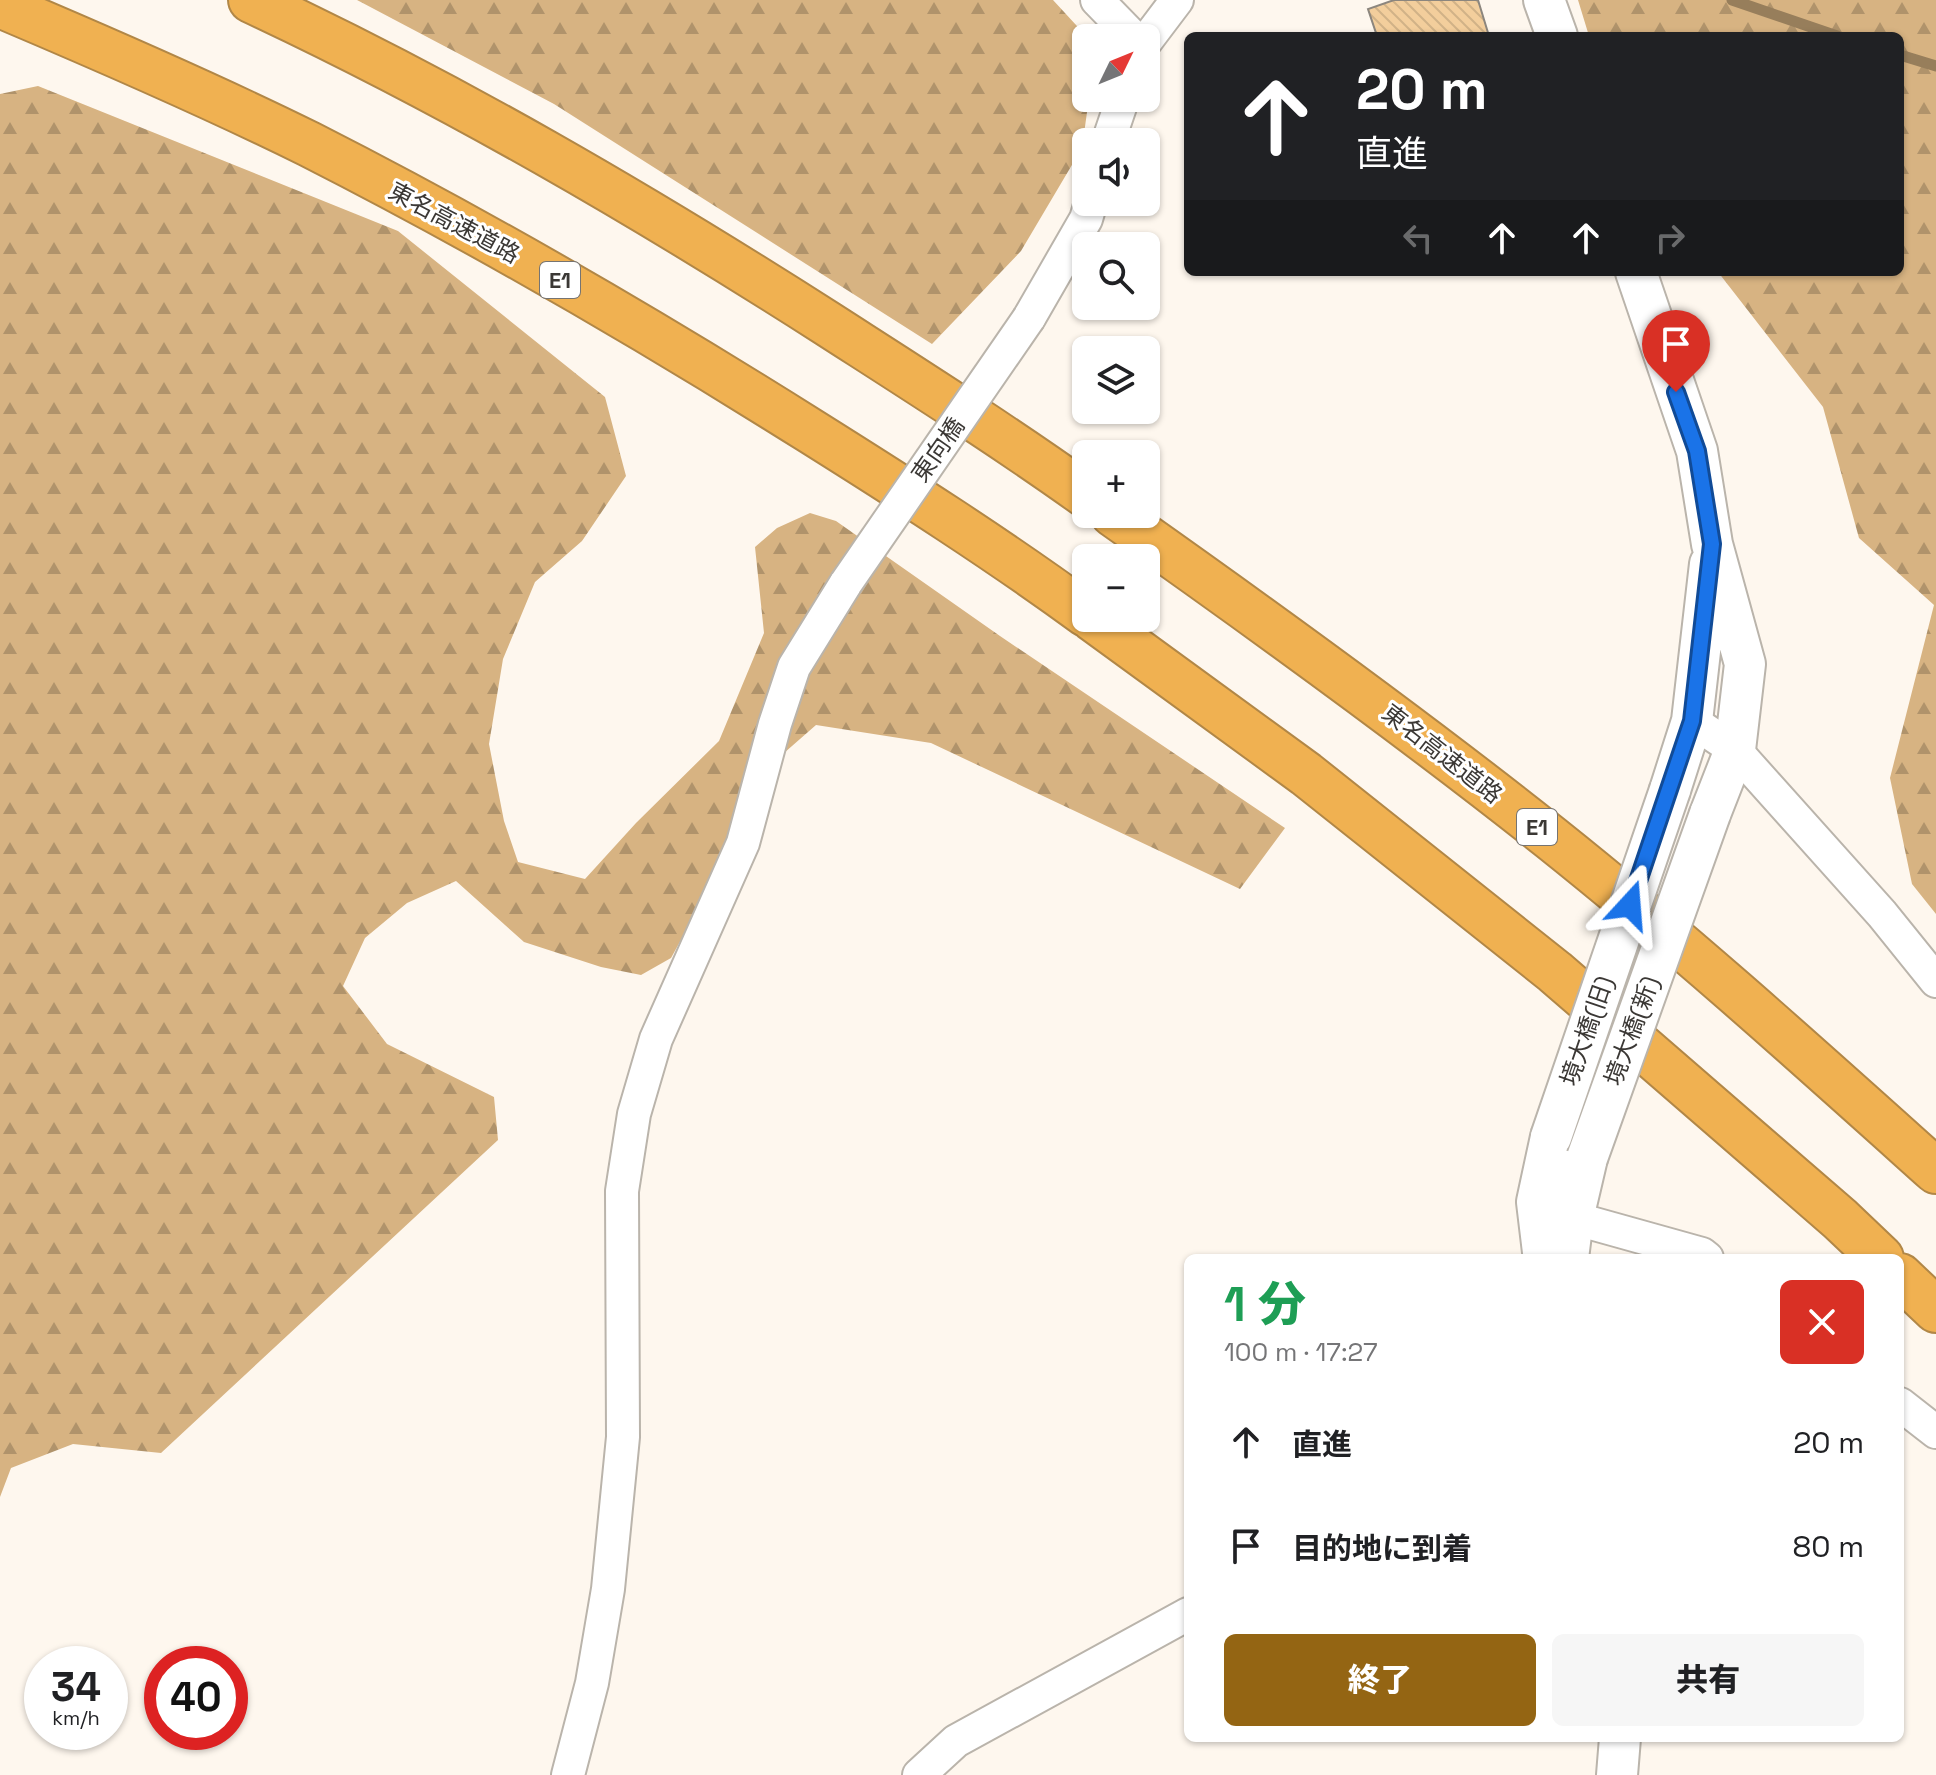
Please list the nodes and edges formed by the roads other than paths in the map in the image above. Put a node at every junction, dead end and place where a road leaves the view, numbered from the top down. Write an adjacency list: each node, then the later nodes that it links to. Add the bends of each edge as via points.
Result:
1 (251, 0): 11 (highway, via 345,44 590,176 914,379)
2 (1097, 0): 6 (street)
3 (1177, 0): 7 (street)
4 (1544, 0): 8 (street)
5 (0, 5): 14 (highway, 東名高速道路 / E1, via 309,144 547,273 697,359)
6 (1120, 24)
7 (1159, 24)
8 (1556, 32)
9 (1087, 216): 31 (street, 東向橋, bridge, via 1029,318 794,667 743,843 656,1039 634,1114 622,1191 623,1437 610,1574 592,1683)
10 (1637, 276): 13 (street, via 1697,451)
11 (1072, 486)
12 (1133, 528): 19 (highway, 東名高速道路 / E1, via 1326,664 1552,839 1746,1000)
13 (1712, 544): 16 (street, 境大橋(旧)); 17 (street, 境大橋(新), via 1745,664)
14 (1072, 605)
15 (1111, 632): 24 (highway, via 1306,774 1555,972)
16 (1692, 721): 17 (street); 21 (street, 境大橋(旧), bridge, via 1551,1137 1537,1202)
17 (1735, 750): 18 (street); 20 (street, 境大橋(新), bridge, via 1587,1158)
18 (1936, 981)
19 (1936, 1171)
20 (1573, 1218): 22 (street, 境大橋(新)); 23 (street)
21 (1544, 1254)
22 (1568, 1254)
23 (1702, 1254)
24 (1877, 1254)
25 (1904, 1280): 26 (highway)
26 (1936, 1310)
27 (1904, 1407): 28 (street)
28 (1936, 1432)
29 (1184, 1616): 32 (street, via 956,1741)
30 (1620, 1742): 33 (street)
31 (568, 1775)
32 (919, 1775)
33 (1617, 1775)

